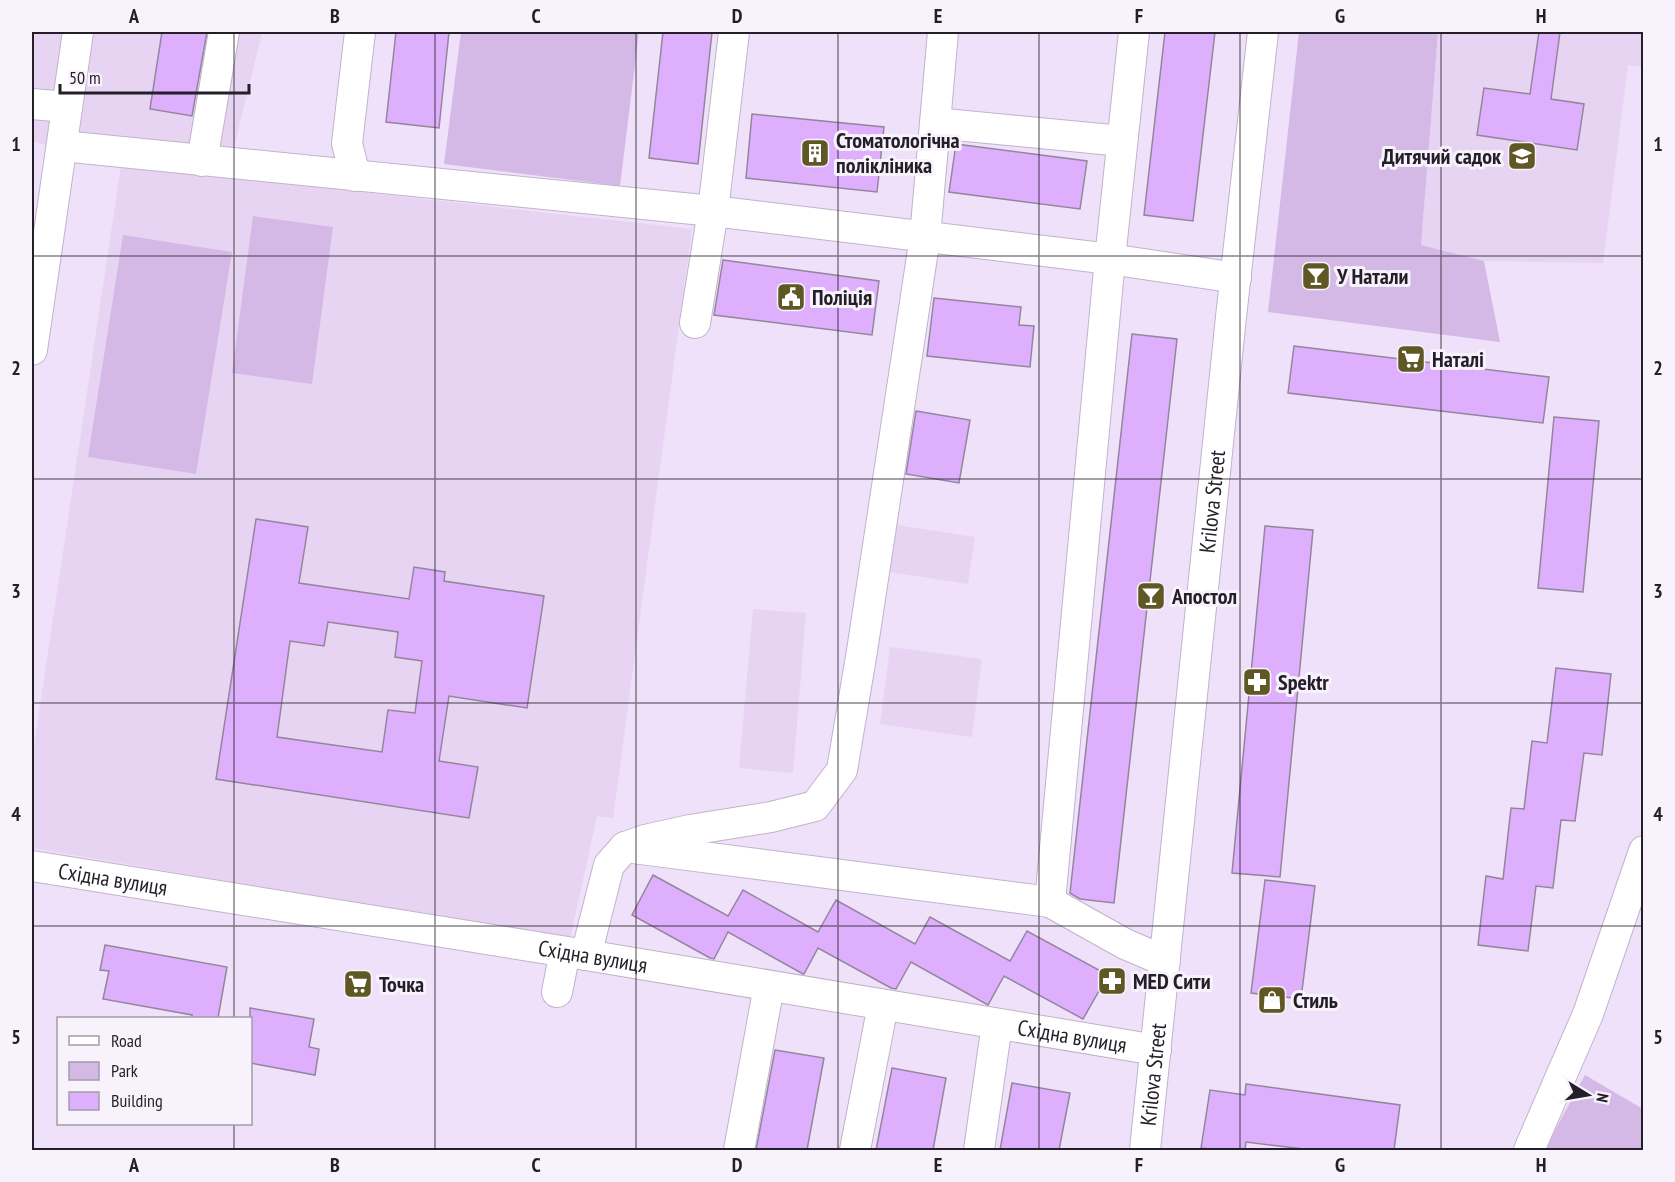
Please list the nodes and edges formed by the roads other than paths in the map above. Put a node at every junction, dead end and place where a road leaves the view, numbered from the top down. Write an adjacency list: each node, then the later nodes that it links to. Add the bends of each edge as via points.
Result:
1 (78, 32): 9 (street)
2 (224, 32): 13 (street)
3 (360, 32): 14 (street, via 347,143)
4 (734, 32): 15 (street)
5 (943, 32): 10 (street)
6 (1134, 32): 11 (street)
7 (1263, 32): 18 (street, Krilova Street)
8 (32, 104): 9 (street)
9 (67, 107): 12 (street)
10 (935, 123): 11 (street); 16 (street)
11 (1122, 141): 17 (street)
12 (62, 146): 13 (street); 20 (street)
13 (202, 161): 14 (street)
14 (356, 176): 15 (street)
15 (713, 211): 16 (street); 19 (street)
16 (925, 237): 17 (street); 21 (street, via 842,770 815,806)
17 (1110, 259): 18 (street); 24 (street)
18 (1236, 278): 26 (street, Krilova Street)
19 (695, 323)
20 (32, 350)
21 (625, 847): 24 (street); 25 (street, via 609,864)
22 (1644, 851): 36 (street, via 1588,1014)
23 (32, 866): 25 (street, Східна вулиця)
24 (1050, 902): 26 (street)
25 (575, 954): 27 (street, Східна вулиця); 28 (street)
26 (1165, 962): 31 (street, Krilova Street)
27 (770, 986): 29 (street, Східна вулиця); 32 (street)
28 (557, 992)
29 (883, 1005): 30 (street, Східна вулиця); 33 (street)
30 (998, 1024): 31 (street, Східна вулиця); 34 (street)
31 (1156, 1050): 35 (street, Krilova Street)
32 (739, 1150)
33 (855, 1150)
34 (980, 1150)
35 (1145, 1150)
36 (1529, 1150)

